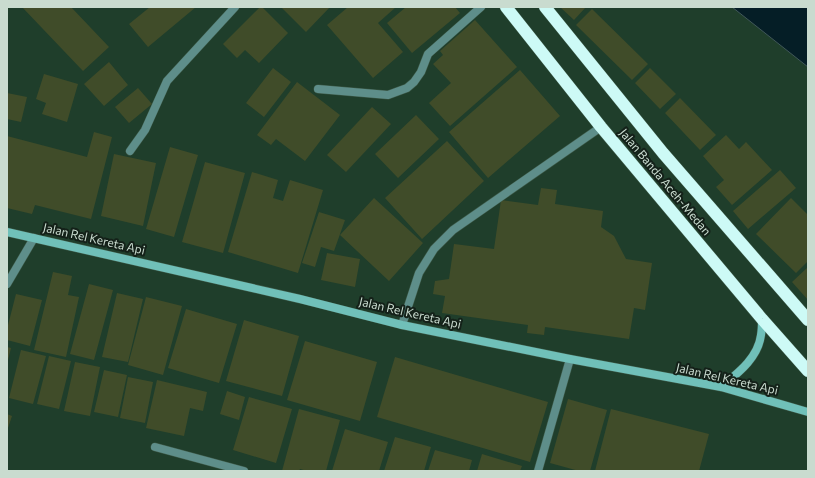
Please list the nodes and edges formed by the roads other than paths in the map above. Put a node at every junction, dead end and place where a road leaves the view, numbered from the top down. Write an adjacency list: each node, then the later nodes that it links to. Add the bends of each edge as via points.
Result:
1 (235, 7): 7 (street, via 167,81 145,130)
2 (481, 7): 5 (street, via 428,54 421,72 407,88 388,95)
3 (506, 7): 6 (highway, Jalan Banda Aceh-Medan)
4 (545, 7): 12 (highway, Jalan Banda Aceh-Medan, via 663,153)
5 (318, 89)
6 (601, 127): 11 (highway, Jalan Banda Aceh-Medan); 13 (street, via 453,230 434,248 419,273)
7 (130, 152)
8 (7, 232): 9 (main road, Jalan Rel Kereta Api)
9 (34, 238): 10 (street); 13 (main road, Jalan Rel Kereta Api)
10 (7, 284)
11 (762, 319): 15 (highway, Jalan Banda Aceh-Medan); 16 (main road, via 761,336 756,352 744,368)
12 (808, 320)
13 (402, 325): 14 (main road, Jalan Rel Kereta Api)
14 (570, 359): 16 (main road, Jalan Rel Kereta Api); 20 (street)
15 (808, 371)
16 (722, 388): 17 (main road, Jalan Rel Kereta Api)
17 (808, 412)
18 (155, 447): 19 (street)
19 (244, 471)
20 (538, 471)

